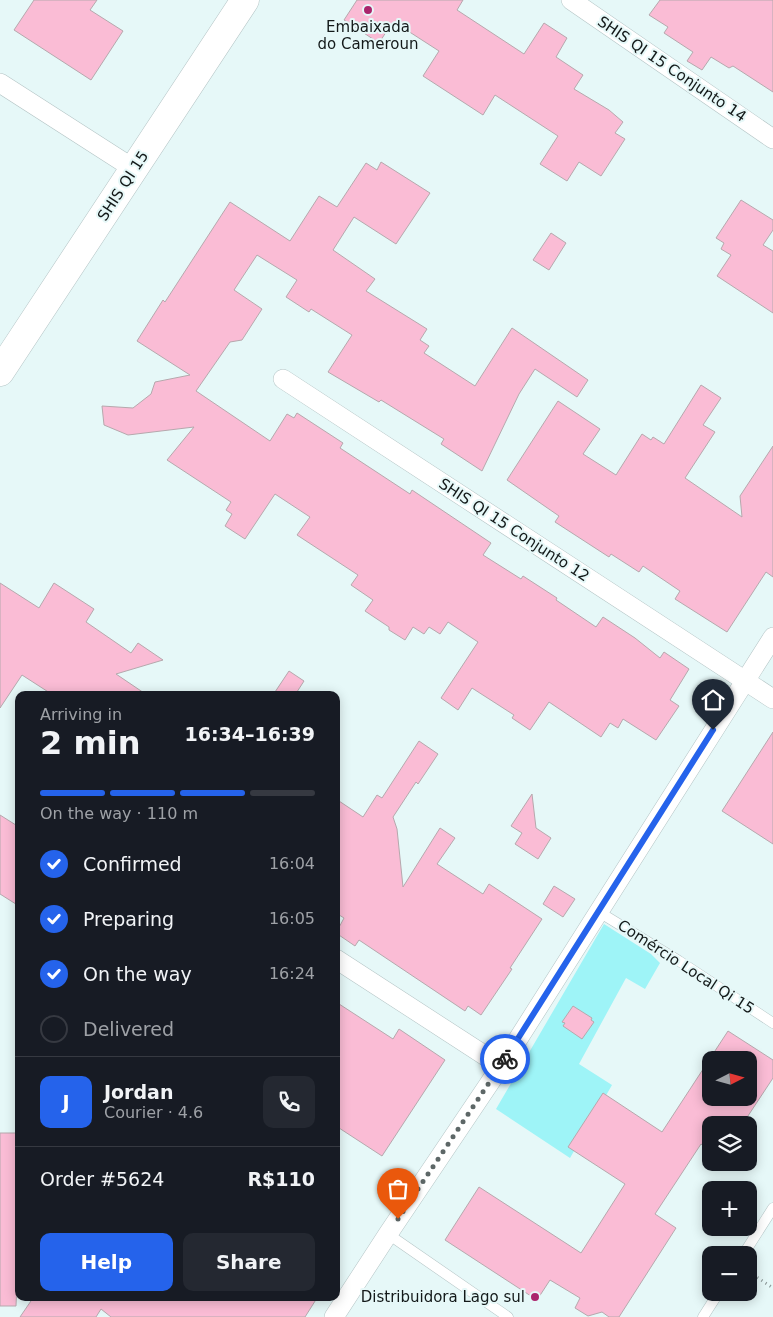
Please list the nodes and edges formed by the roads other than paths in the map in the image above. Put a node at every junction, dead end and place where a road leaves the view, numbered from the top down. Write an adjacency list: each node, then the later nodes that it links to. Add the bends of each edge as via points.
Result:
1 (245, 0): 5 (street, SHIS QI 15)
2 (571, 0): 4 (street, SHIS QI 15 Conjunto 14)
3 (0, 83): 5 (street)
4 (773, 138)
5 (134, 170): 6 (street, SHIS QI 15)
6 (0, 372)
7 (283, 379): 9 (street, SHIS QI 15 Conjunto 12)
8 (773, 637): 9 (street)
9 (744, 680): 10 (street, SHIS QI 15 Conjunto 12); 11 (street)
10 (773, 698)
11 (599, 912): 13 (lane, Comércio Local Qi 15); 14 (street)
12 (340, 962): 14 (street)
13 (773, 1023)
14 (501, 1066): 16 (street)
15 (773, 1208): 17 (lane)
16 (388, 1234): 19 (street); 20 (lane)
17 (749, 1246)
18 (713, 1301): 21 (lane)
19 (334, 1317)
20 (508, 1317)
21 (703, 1317)

